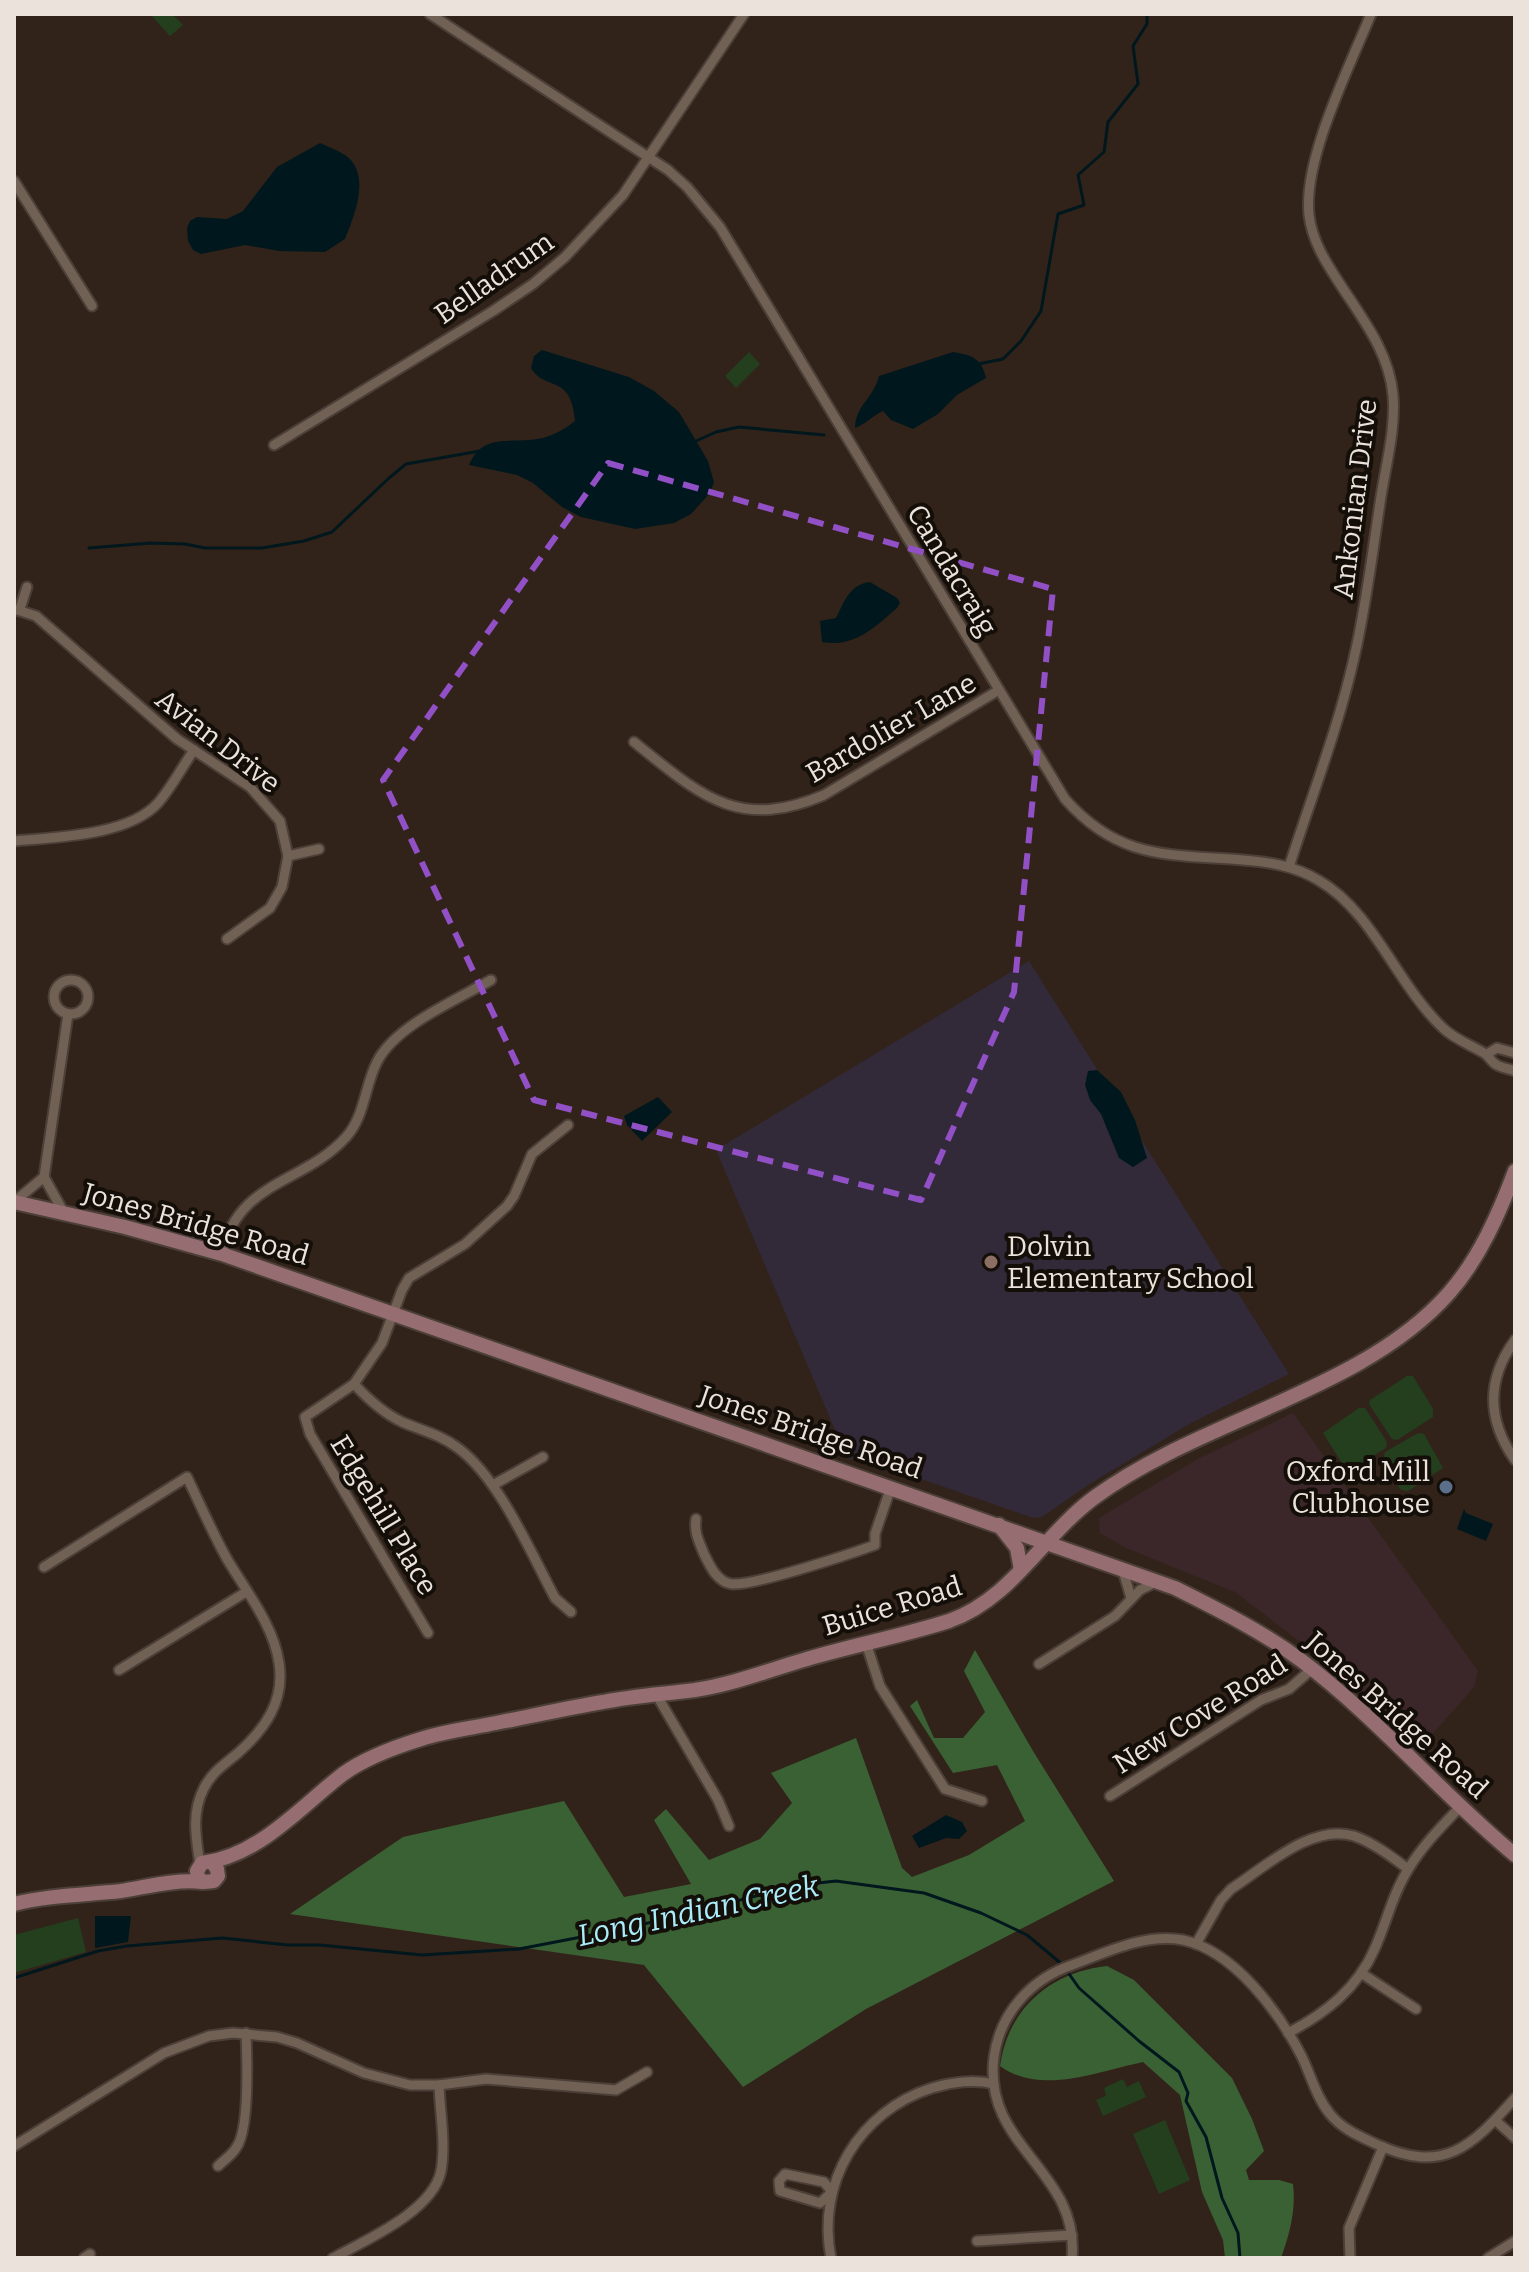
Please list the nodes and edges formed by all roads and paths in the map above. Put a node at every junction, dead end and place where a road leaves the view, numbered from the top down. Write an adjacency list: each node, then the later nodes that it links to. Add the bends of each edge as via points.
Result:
1 (430, 14): 4 (street, Candacraig)
2 (744, 14): 4 (street, Belladrum)
3 (1371, 14): 16 (street, Ankonian Drive, via 1316,157 1309,214 1328,265 1381,351 1391,381 1392,429 1354,658)
4 (650, 157): 7 (street, Belladrum, via 596,227 533,284); 10 (street, Candacraig, via 687,187 720,227)
5 (14, 181): 6 (street)
6 (92, 306)
7 (274, 445)
8 (27, 587): 9 (street)
9 (17, 609): 12 (street, Avian Drive, via 36,616)
10 (999, 690): 11 (street, Bardolier Lane, via 824,795 781,809 744,809 710,799); 16 (street, Candacraig, via 1065,799 1104,835 1152,852)
11 (634, 742)
12 (194, 750): 13 (street, via 157,804 136,820 108,829); 15 (street, Avian Drive, via 263,799 280,821)
13 (14, 841)
14 (319, 849): 15 (street)
15 (288, 856): 17 (street, via 282,887 270,908)
16 (1289, 867): 21 (street, Candacraig, via 1320,880 1346,902 1445,1031)
17 (227, 939)
18 (491, 980): 28 (street, via 391,1042 375,1064 360,1114 347,1135 331,1151 248,1203 230,1226)
19 (68, 1014): 25 (street)
20 (1515, 1053): 21 (street, via 1497,1048)
21 (1487, 1054): 22 (street, Candacraig, via 1496,1065)
22 (1515, 1071)
23 (568, 1125): 29 (street, via 532,1154 514,1196 495,1217 465,1244 409,1278)
24 (1515, 1171): 38 (street, Buice Road, via 1493,1226 1466,1270 1428,1314 1346,1369 1130,1474)
25 (44, 1177): 26 (street); 27 (street)
26 (14, 1202): 27 (street, Jones Bridge Road)
27 (64, 1213): 28 (street, Jones Bridge Road)
28 (222, 1254): 29 (street, Jones Bridge Road)
29 (393, 1312): 31 (street, via 382,1343); 35 (street, Jones Bridge Road)
30 (1515, 1340): 33 (street, via 1501,1365 1494,1398 1495,1424)
31 (354, 1384): 34 (street, via 389,1415 459,1448); 46 (street, Edgehill Place, via 305,1417 310,1434)
32 (543, 1457): 34 (street)
33 (1515, 1460)
34 (493, 1485): 45 (street, via 555,1598)
35 (891, 1487): 36 (street, via 875,1545 734,1584 711,1567 694,1531); 37 (street, Jones Bridge Road)
36 (696, 1519)
37 (999, 1524): 38 (street, Jones Bridge Road); 41 (street, via 1019,1552)
38 (1047, 1541): 40 (street, Jones Bridge Road); 41 (street, Buice Road)
39 (44, 1567): 43 (street, via 187,1477)
40 (1122, 1567): 42 (street, Jones Bridge Road); 44 (street)
41 (1021, 1570): 47 (street, Buice Road, via 974,1610)
42 (1159, 1581): 44 (street); 49 (street, Jones Bridge Road, via 1240,1621)
43 (246, 1592): 50 (street); 58 (street, via 276,1646 280,1685 270,1720 217,1768 205,1787 195,1815)
44 (1131, 1598): 48 (street, via 1115,1616)
45 (571, 1612)
46 (428, 1633)
47 (866, 1643): 51 (street, Buice Road, via 733,1683); 53 (street, via 880,1686 945,1789)
48 (1039, 1664)
49 (1312, 1669): 52 (street, New Cove Road, via 1289,1689 1261,1700); 54 (street, Jones Bridge Road)
50 (119, 1670)
51 (656, 1694): 55 (street); 58 (street, Buice Road, via 421,1739 347,1771 250,1849)
52 (1110, 1796)
53 (982, 1801)
54 (1461, 1806): 56 (street, Jones Bridge Road); 57 (street)
55 (729, 1826)
56 (1515, 1855)
57 (1408, 1869): 60 (street, via 1355,1837 1314,1837 1231,1889); 61 (street)
58 (206, 1870): 59 (street, Buice Road, via 179,1882)
59 (14, 1904)
60 (1196, 1944): 64 (street, via 1245,1979); 66 (street, via 1168,1938 1141,1941 1041,1980 1020,1999 1003,2026 994,2054)
61 (1361, 1973): 62 (street); 64 (street, via 1329,2008)
62 (1416, 2009)
63 (246, 2033): 67 (street, via 297,2043 383,2080); 71 (street, via 209,2036 164,2053); 73 (street, via 241,2138)
64 (1288, 2033): 72 (street, via 1330,2114 1351,2132)
65 (647, 2072): 67 (street, via 616,2090 486,2079)
66 (994, 2084): 75 (street, via 942,2085 892,2106 855,2142); 77 (street, via 1009,2130 1059,2194)
67 (439, 2085): 74 (street, via 442,2158)
68 (1515, 2098): 69 (street)
69 (1495, 2120): 70 (street); 72 (street, via 1472,2142 1445,2155 1414,2157)
70 (1515, 2138)
71 (14, 2146)
72 (1383, 2147): 83 (street, via 1352,2217)
73 (218, 2166)
74 (434, 2190): 76 (street); 80 (street, via 403,2218)
75 (832, 2192): 75 (street, via 824,2182 785,2174 779,2181 780,2191 820,2203); 81 (street)
76 (444, 2196)
77 (1072, 2235): 78 (street); 82 (street)
78 (977, 2241)
79 (1515, 2241): 84 (street)
80 (333, 2258)
81 (831, 2258)
82 (1072, 2258)
83 (1350, 2258)
84 (1488, 2258)

